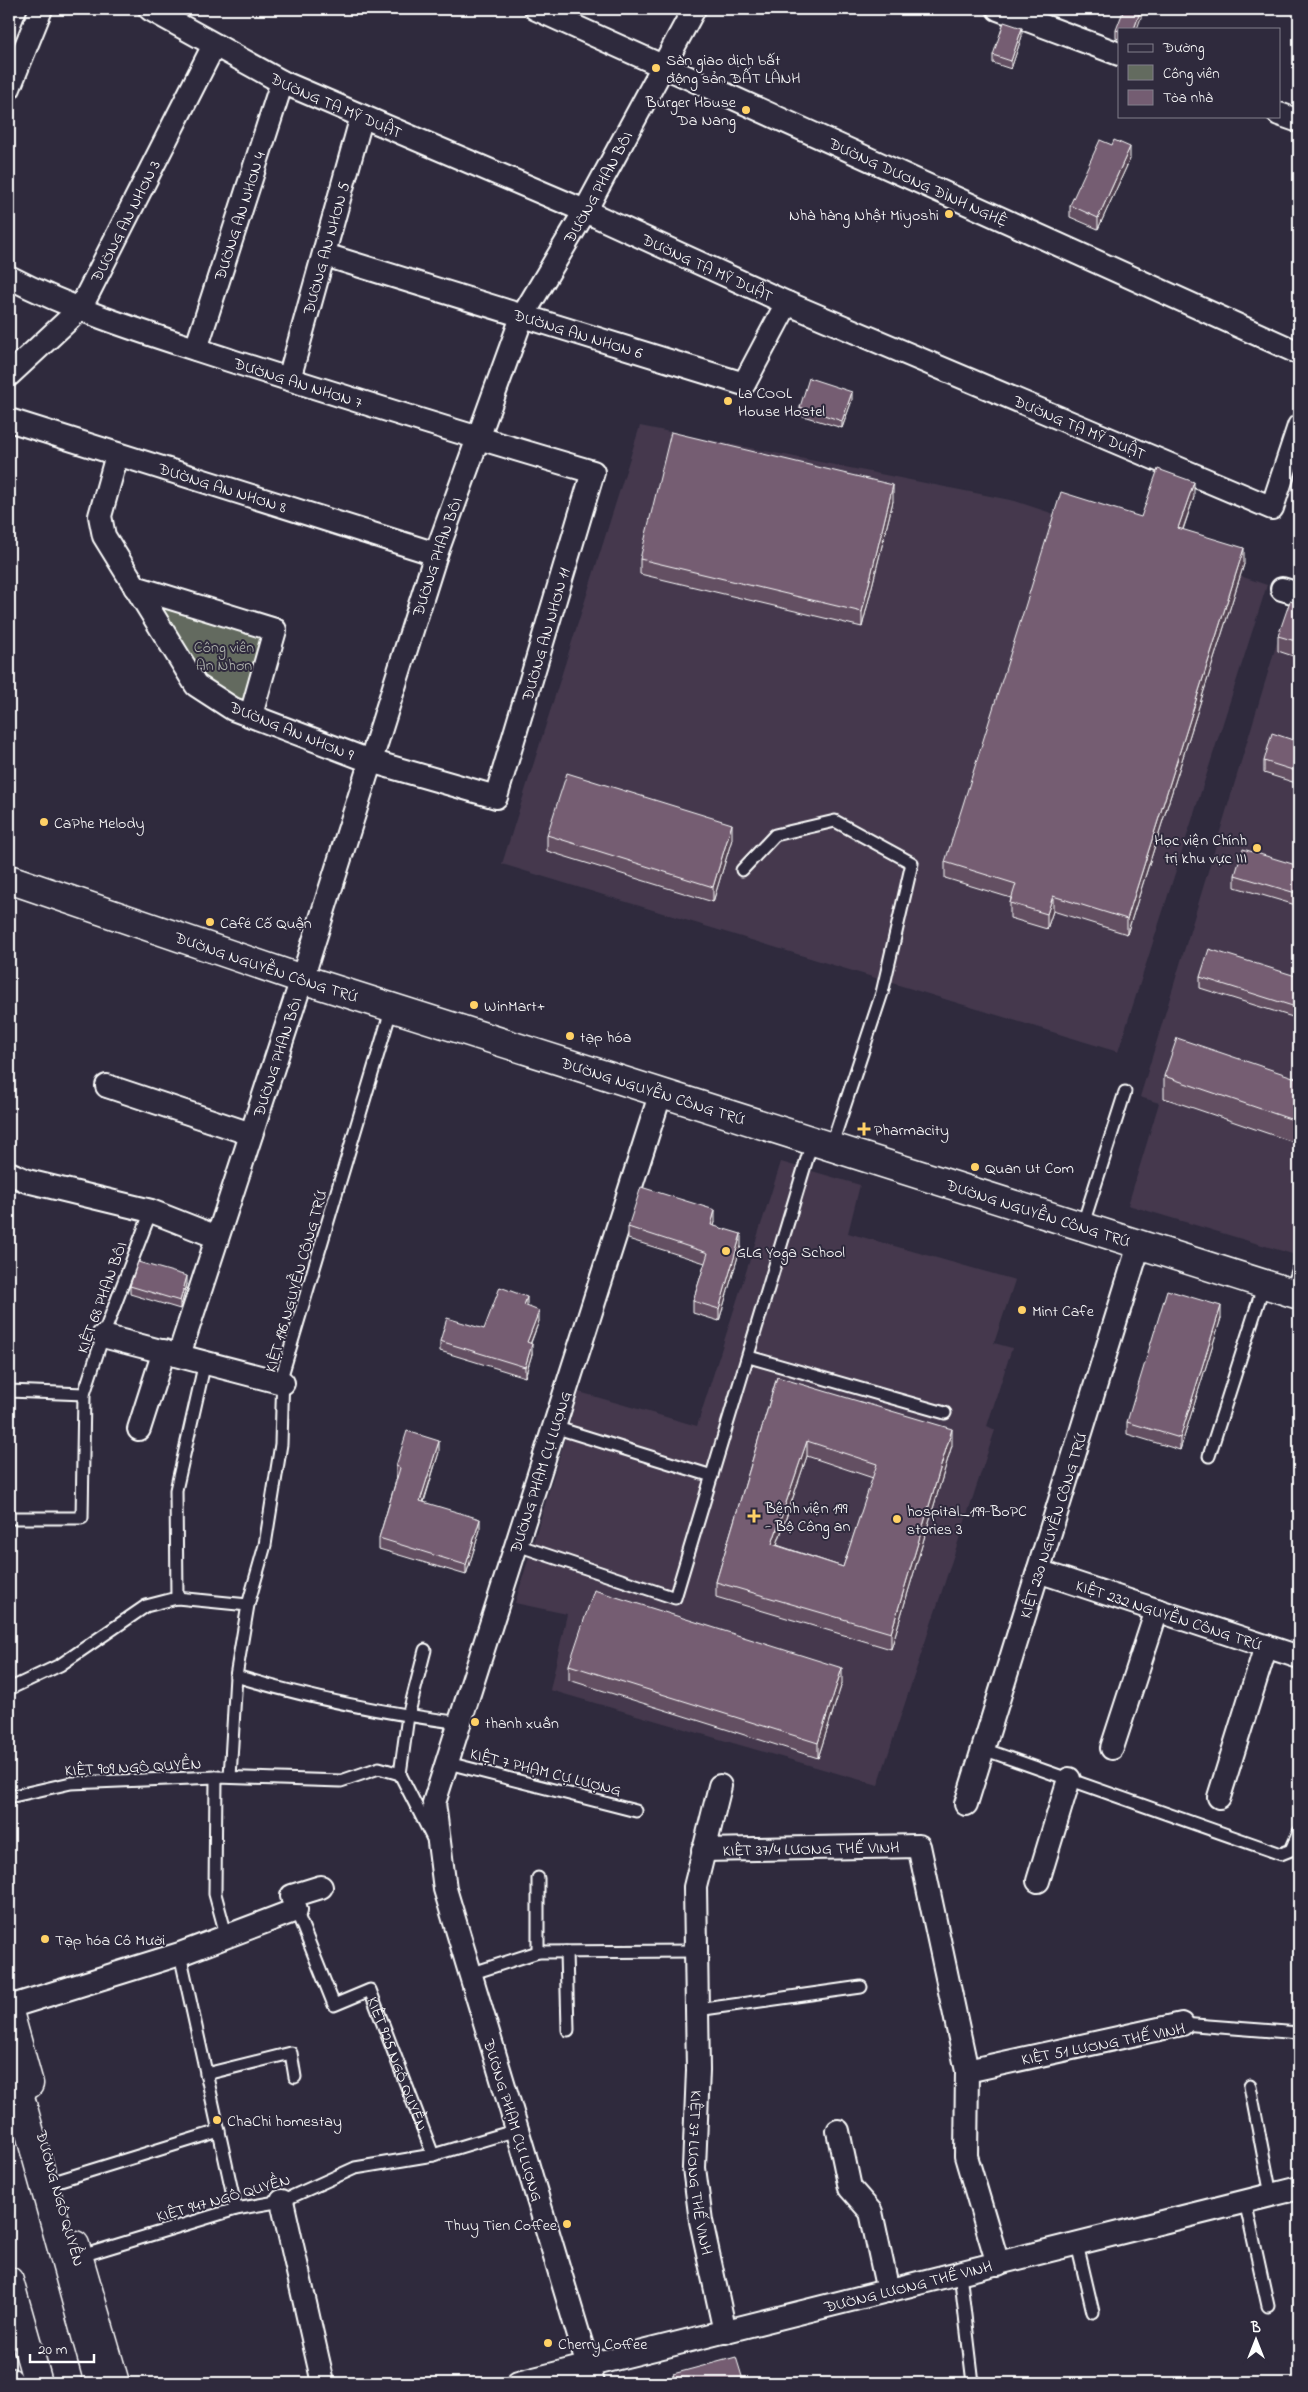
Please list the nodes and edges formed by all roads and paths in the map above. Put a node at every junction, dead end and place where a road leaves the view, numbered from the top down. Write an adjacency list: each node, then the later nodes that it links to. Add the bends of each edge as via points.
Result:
1 (41, 9): 10 (street)
2 (150, 9): 6 (street, ĐƯỜNG TẠ MỸ DUẬT)
3 (536, 9): 8 (street, ĐƯỜNG DƯƠNG ĐÌNH NGHỆ)
4 (694, 9): 8 (street, ĐƯỜNG PHAN BÔI)
5 (998, 9): 7 (street)
6 (214, 45): 9 (street, ĐƯỜNG TẠ MỸ DUẬT); 18 (street, ĐƯỜNG AN NHƠN 3)
7 (1118, 54)
8 (662, 65): 14 (street, ĐƯỜNG PHAN BÔI); 21 (street, ĐƯỜNG DƯƠNG ĐÌNH NGHỆ)
9 (282, 82): 12 (street, ĐƯỜNG TẠ MỸ DUẬT); 20 (street, ĐƯỜNG AN NHƠN 4)
10 (9, 88)
11 (1280, 114): 13 (street)
12 (362, 116): 14 (street, ĐƯỜNG TẠ MỸ DUẬT); 15 (street, ĐƯỜNG AN NHƠN 5)
13 (1299, 121)
14 (585, 211): 17 (street, ĐƯỜNG TẠ MỸ DUẬT); 19 (street, ĐƯỜNG PHAN BÔI)
15 (325, 255): 19 (street, ĐƯỜNG AN NHƠN 6); 23 (street, ĐƯỜNG AN NHƠN 5)
16 (9, 278): 18 (street, ĐƯỜNG AN NHƠN 7)
17 (787, 303): 19 (street, ĐƯỜNG AN NHƠN 6, via 744,384); 25 (street, ĐƯỜNG TẠ MỸ DUẬT, via 1272,508)
18 (80, 309): 20 (street, ĐƯỜNG AN NHƠN 7); 22 (street, ĐƯỜNG AN NHƠN 3)
19 (522, 317): 26 (street, ĐƯỜNG PHAN BÔI)
20 (196, 349): 23 (street, ĐƯỜNG AN NHƠN 7)
21 (1299, 353)
22 (9, 375)
23 (289, 379): 26 (street, ĐƯỜNG AN NHƠN 7)
24 (9, 420): 27 (street, ĐƯỜNG AN NHƠN 8)
25 (1299, 426)
26 (477, 438): 28 (street, ĐƯỜNG AN NHƠN 7); 29 (street, ĐƯỜNG PHAN BÔI)
27 (117, 455): 29 (street, ĐƯỜNG AN NHƠN 8); 30 (street, ĐƯỜNG AN NHƠN 9, via 100,516 104,536)
28 (592, 472): 33 (street, ĐƯỜNG AN NHƠN 11)
29 (436, 554): 32 (street, ĐƯỜNG PHAN BÔI)
30 (135, 587): 31 (street, ĐƯỜNG AN NHƠN 9, via 196,684 233,709); 31 (street, via 275,630)
31 (251, 715): 32 (street, ĐƯỜNG AN NHƠN 9)
32 (370, 761): 33 (street, ĐƯỜNG AN NHƠN 9); 36 (street, ĐƯỜNG PHAN BÔI)
33 (496, 796)
34 (742, 870): 42 (lane, via 775,835 835,821 912,863 882,993)
35 (9, 879): 36 (main road, ĐƯỜNG NGUYỄN CÔNG TRỨ)
36 (302, 979): 37 (main road, ĐƯỜNG NGUYỄN CÔNG TRỨ); 41 (street, ĐƯỜNG PHAN BÔI)
37 (392, 1007): 39 (main road, ĐƯỜNG NGUYỄN CÔNG TRỨ); 54 (lane, KIỆT 196 NGUYỄN CÔNG TRỨ, via 283,1372)
38 (107, 1086): 41 (street, ĐƯỜNG PHAN BÔI)
39 (661, 1092): 42 (main road, ĐƯỜNG NGUYỄN CÔNG TRỨ); 58 (street, ĐƯỜNG PHẠM CỰ LƯỢNG)
40 (1125, 1092): 45 (lane)
41 (251, 1134): 46 (street, ĐƯỜNG PHAN BÔI)
42 (822, 1145): 45 (main road, ĐƯỜNG NGUYỄN CÔNG TRỨ); 52 (lane)
43 (9, 1173): 44 (street, via 27,1181)
44 (151, 1211): 46 (street); 50 (lane, KIỆT 68 PHAN BÔI)
45 (1082, 1227): 47 (main road, ĐƯỜNG NGUYỄN CÔNG TRỨ)
46 (217, 1237): 51 (street, ĐƯỜNG PHAN BÔI)
47 (1139, 1245): 48 (main road, ĐƯỜNG NGUYỄN CÔNG TRỨ); 64 (street, KIỆT 230 NGUYỄN CÔNG TRỨ)
48 (1264, 1284): 49 (main road, ĐƯỜNG NGUYỄN CÔNG TRỨ); 60 (lane)
49 (1297, 1285)
50 (103, 1336): 51 (street); 56 (lane, KIỆT 68 PHAN BÔI)
51 (172, 1353): 53 (street); 59 (street, ĐƯỜNG PHAN BÔI)
52 (749, 1357): 57 (lane); 61 (lane)
53 (206, 1362): 54 (street); 65 (lane, via 176,1490)
54 (283, 1383): 66 (lane, KIỆT 196 NGUYỄN CÔNG TRỨ, via 280,1453 265,1544)
55 (9, 1391): 56 (lane)
56 (84, 1394): 62 (lane, KIỆT 68 PHAN BÔI, via 82,1518 13,1518)
57 (945, 1413)
58 (554, 1427): 61 (lane); 63 (street, ĐƯỜNG PHẠM CỰ LƯỢNG)
59 (139, 1429)
60 (1209, 1456)
61 (712, 1476): 63 (lane, via 675,1598)
62 (9, 1514)
63 (517, 1545): 74 (street, ĐƯỜNG PHẠM CỰ LƯỢNG)
64 (1038, 1571): 67 (street, KIỆT 232 NGUYỄN CÔNG TRỨ); 76 (street, KIỆT 230 NGUYỄN CÔNG TRỨ)
65 (177, 1598): 66 (lane); 72 (lane, via 146,1606 60,1665)
66 (248, 1605): 71 (lane, KIỆT 196 NGUYỄN CÔNG TRỨ)
67 (1157, 1610): 68 (street, KIỆT 232 NGUYỄN CÔNG TRỨ); 75 (street)
68 (1266, 1646): 70 (street, KIỆT 232 NGUYỄN CÔNG TRỨ); 84 (street)
69 (426, 1650): 73 (lane)
70 (1299, 1657)
71 (236, 1676): 73 (lane, via 292,1694); 80 (lane, KIỆT 196 NGUYỄN CÔNG TRỨ)
72 (9, 1690)
73 (408, 1716): 74 (lane); 78 (lane)
74 (462, 1723): 77 (street, ĐƯỜNG PHẠM CỰ LƯỢNG)
75 (1112, 1748)
76 (983, 1749): 81 (lane); 85 (street, KIỆT 230 NGUYỄN CÔNG TRỨ)
77 (448, 1763): 86 (lane, KIỆT 7 PHẠM CỰ LƯỢNG); 89 (street, ĐƯỜNG PHẠM CỰ LƯỢNG, via 434,1803)
78 (400, 1774): 80 (lane, KIỆT 909 NGÔ QUYỀN, via 379,1768 341,1781); 89 (lane, ĐƯỜNG PHẠM CỰ LƯỢNG)
79 (216, 1777): 80 (lane, KIỆT 909 NGÔ QUYỀN); 83 (lane, KIỆT 909 NGÔ QUYỀN, via 71,1783); 94 (lane, via 215,1894)
80 (230, 1777)
81 (1069, 1780): 87 (lane, via 1281,1854 1291,1850); 91 (street)
82 (720, 1786): 88 (street, KIỆT 37 LƯƠNG THẾ VINH)
83 (9, 1797)
84 (1219, 1797)
85 (966, 1804)
86 (636, 1811)
87 (1299, 1832)
88 (703, 1850): 95 (street, KIỆT 37 LƯƠNG THẾ VINH, via 696,1887); 108 (street, KIỆT 37/4 LƯƠNG THẾ VINH, via 919,1846)
89 (441, 1855): 99 (street, ĐƯỜNG PHẠM CỰ LƯỢNG, via 445,1889)
90 (538, 1878): 96 (lane)
91 (1038, 1881)
92 (321, 1887): 93 (street, via 292,1896)
93 (296, 1910): 94 (street); 115 (lane, KIỆT 925 NGÔ QUYỀN, via 334,2005 370,1990)
94 (226, 1938): 98 (street)
95 (696, 1950): 97 (lane); 102 (street, KIỆT 37 LƯƠNG THẾ VINH)
96 (538, 1952): 97 (lane); 99 (lane)
97 (566, 1952): 105 (lane)
98 (180, 1954): 101 (street); 109 (lane)
99 (470, 1974): 112 (street, ĐƯỜNG PHẠM CỰ LƯỢNG)
100 (861, 1987): 102 (lane)
101 (9, 2007)
102 (697, 2010): 130 (street, KIỆT 37 LƯƠNG THẾ VINH, via 694,2168 701,2220)
103 (9, 2012): 116 (main road, ĐƯỜNG NGÔ QUYỀN)
104 (1182, 2024): 106 (lane, KIỆT 51 LƯƠNG THẾ VINH); 108 (street, KIỆT 51 LƯƠNG THẾ VINH)
105 (568, 2030)
106 (1299, 2033)
107 (9, 2057): 133 (main road, ĐƯỜNG NGÔ QUYỀN)
108 (967, 2071): 124 (street, via 966,2156)
109 (206, 2074): 110 (lane, via 291,2053); 113 (lane)
110 (295, 2077)
111 (1250, 2086): 118 (lane)
112 (517, 2130): 115 (lane, KIỆT 947 NGÔ QUYỀN); 131 (street, ĐƯỜNG PHẠM CỰ LƯỢNG)
113 (219, 2131): 116 (lane); 121 (lane)
114 (838, 2131): 127 (street, via 850,2188 871,2212)
115 (433, 2155): 119 (lane, KIỆT 947 NGÔ QUYỀN, via 355,2168)
116 (57, 2181): 123 (main road, ĐƯỜNG NGÔ QUYỀN)
117 (1299, 2188): 118 (street, ĐƯỜNG LƯƠNG THẾ VINH)
118 (1271, 2195): 120 (street, ĐƯỜNG LƯƠNG THẾ VINH)
119 (282, 2200): 121 (lane, KIỆT 947 NGÔ QUYỀN); 135 (street)
120 (1245, 2201): 122 (street, ĐƯỜNG LƯƠNG THẾ VINH); 128 (lane)
121 (236, 2209): 123 (lane, KIỆT 947 NGÔ QUYỀN)
122 (1077, 2244): 124 (street, ĐƯỜNG LƯƠNG THẾ VINH); 129 (lane)
123 (78, 2257): 134 (main road, ĐƯỜNG NGÔ QUYỀN)
124 (998, 2264): 125 (street, ĐƯỜNG LƯƠNG THẾ VINH)
125 (960, 2273): 127 (street, ĐƯỜNG LƯƠNG THẾ VINH); 137 (lane)
126 (9, 2281): 132 (main road)
127 (888, 2292): 130 (street, ĐƯỜNG LƯƠNG THẾ VINH)
128 (1268, 2306)
129 (1093, 2312)
130 (725, 2332): 131 (street, ĐƯỜNG LƯƠNG THẾ VINH)
131 (590, 2375): 136 (street, ĐƯỜNG LƯƠNG THẾ VINH)
132 (38, 2383)
133 (99, 2383)
134 (114, 2383)
135 (323, 2383)
136 (518, 2383)
137 (973, 2383)

